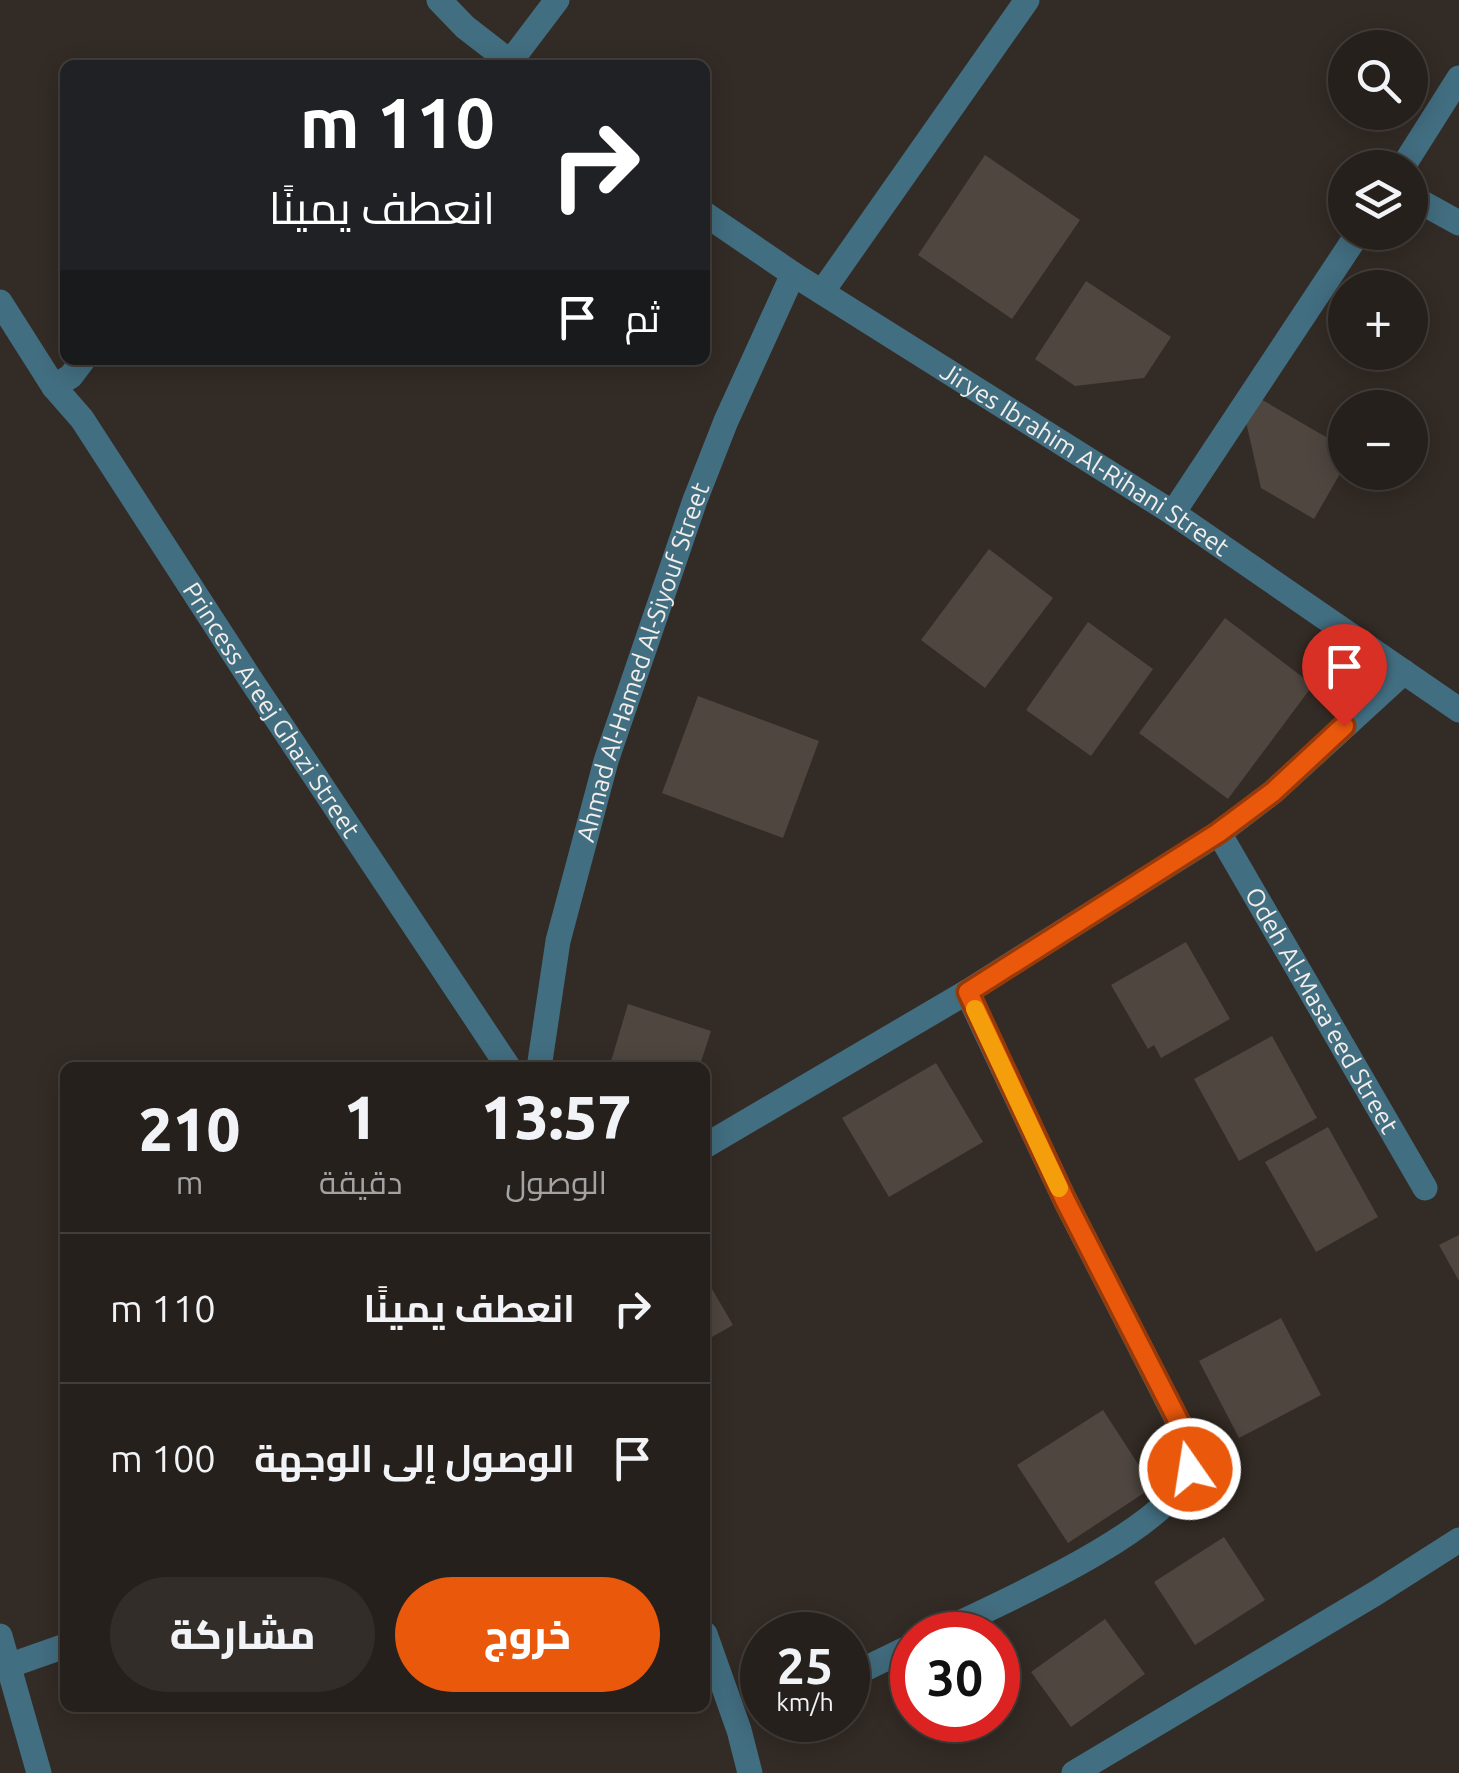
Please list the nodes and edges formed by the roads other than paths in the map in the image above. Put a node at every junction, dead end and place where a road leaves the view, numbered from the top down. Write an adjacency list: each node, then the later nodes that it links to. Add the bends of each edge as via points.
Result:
1 (439, 0): 4 (street)
2 (557, 0): 5 (street)
3 (1027, 0): 13 (street)
4 (508, 60)
5 (514, 60)
6 (1459, 78): 7 (street)
7 (1413, 150)
8 (1428, 206): 10 (street)
9 (710, 217): 12 (street, Jiryes Ibrahim Al-Rihani Street)
10 (1459, 223)
11 (1347, 250): 17 (street)
12 (793, 274): 13 (street, Jiryes Ibrahim Al-Rihani Street); 23 (street, Ahmad Al-Hamed Al-Siyouf Street, via 695,500 606,761 558,941)
13 (822, 292): 17 (street, Jiryes Ibrahim Al-Rihani Street)
14 (0, 302): 16 (street, Princess Areej Ghazi Street)
15 (80, 365): 16 (street)
16 (54, 388): 22 (street, Princess Areej Ghazi Street, via 82,419)
17 (1172, 513): 18 (street, Jiryes Ibrahim Al-Rihani Street)
18 (1404, 672): 19 (street, Jiryes Ibrahim Al-Rihani Street); 20 (street)
19 (1459, 710)
20 (1218, 833): 21 (street); 25 (street, Odeh Al-Masa‘eed Street)
21 (968, 992): 24 (street); 27 (street, via 1192,1452 1184,1483 1171,1499 1088,1560)
22 (505, 1062)
23 (540, 1062)
24 (710, 1143)
25 (1424, 1188)
26 (1459, 1540): 35 (street)
27 (981, 1612)
28 (0, 1636): 31 (street)
29 (60, 1648): 31 (street)
30 (710, 1648): 32 (street)
31 (8, 1666): 33 (street)
32 (739, 1730): 34 (street)
33 (39, 1773)
34 (750, 1773)
35 (1074, 1773)

